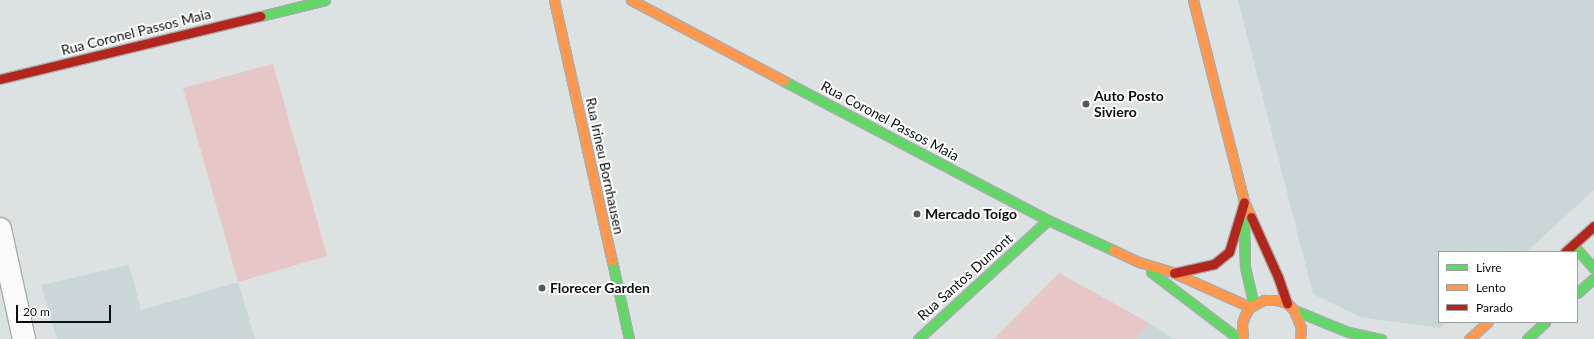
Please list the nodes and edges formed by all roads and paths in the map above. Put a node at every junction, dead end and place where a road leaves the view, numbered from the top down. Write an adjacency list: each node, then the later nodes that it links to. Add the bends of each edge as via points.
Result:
1 (325, 0): 5 (main road, Rua Coronel Passos Maia)
2 (554, 0): 22 (main road, Rua Irineu Bornhausen)
3 (631, 0): 7 (main road, Rua Coronel Passos Maia)
4 (1193, 0): 6 (main road)
5 (0, 79)
6 (1244, 202): 14 (main road, via 1229,252 1214,264); 17 (main road, via 1245,267); 18 (main road)
7 (1048, 220): 12 (main road, Rua Coronel Passos Maia); 23 (main road, Rua Santos Dumont)
8 (1594, 226): 10 (main road)
9 (0, 229): 21 (street)
10 (1573, 245): 11 (main road); 13 (main road)
11 (1566, 251)
12 (1139, 262): 14 (main road, Rua Coronel Passos Maia); 24 (main road, Rua Coronel Passos Maia)
13 (1594, 268)
14 (1174, 273): 17 (main road, Rua Coronel Passos Maia)
15 (1594, 278): 16 (main road)
16 (1578, 293)
17 (1252, 306): 18 (main road, via 1276,300); 25 (main road, via 1242,324)
18 (1291, 307): 26 (main road, via 1299,319); 27 (main road, via 1348,332)
19 (1487, 323): 28 (main road)
20 (1544, 324): 29 (main road); 30 (main road)
21 (24, 339)
22 (629, 339)
23 (918, 339)
24 (1239, 339)
25 (1243, 339)
26 (1300, 339)
27 (1381, 339)
28 (1470, 339)
29 (1527, 339)
30 (1541, 339)

